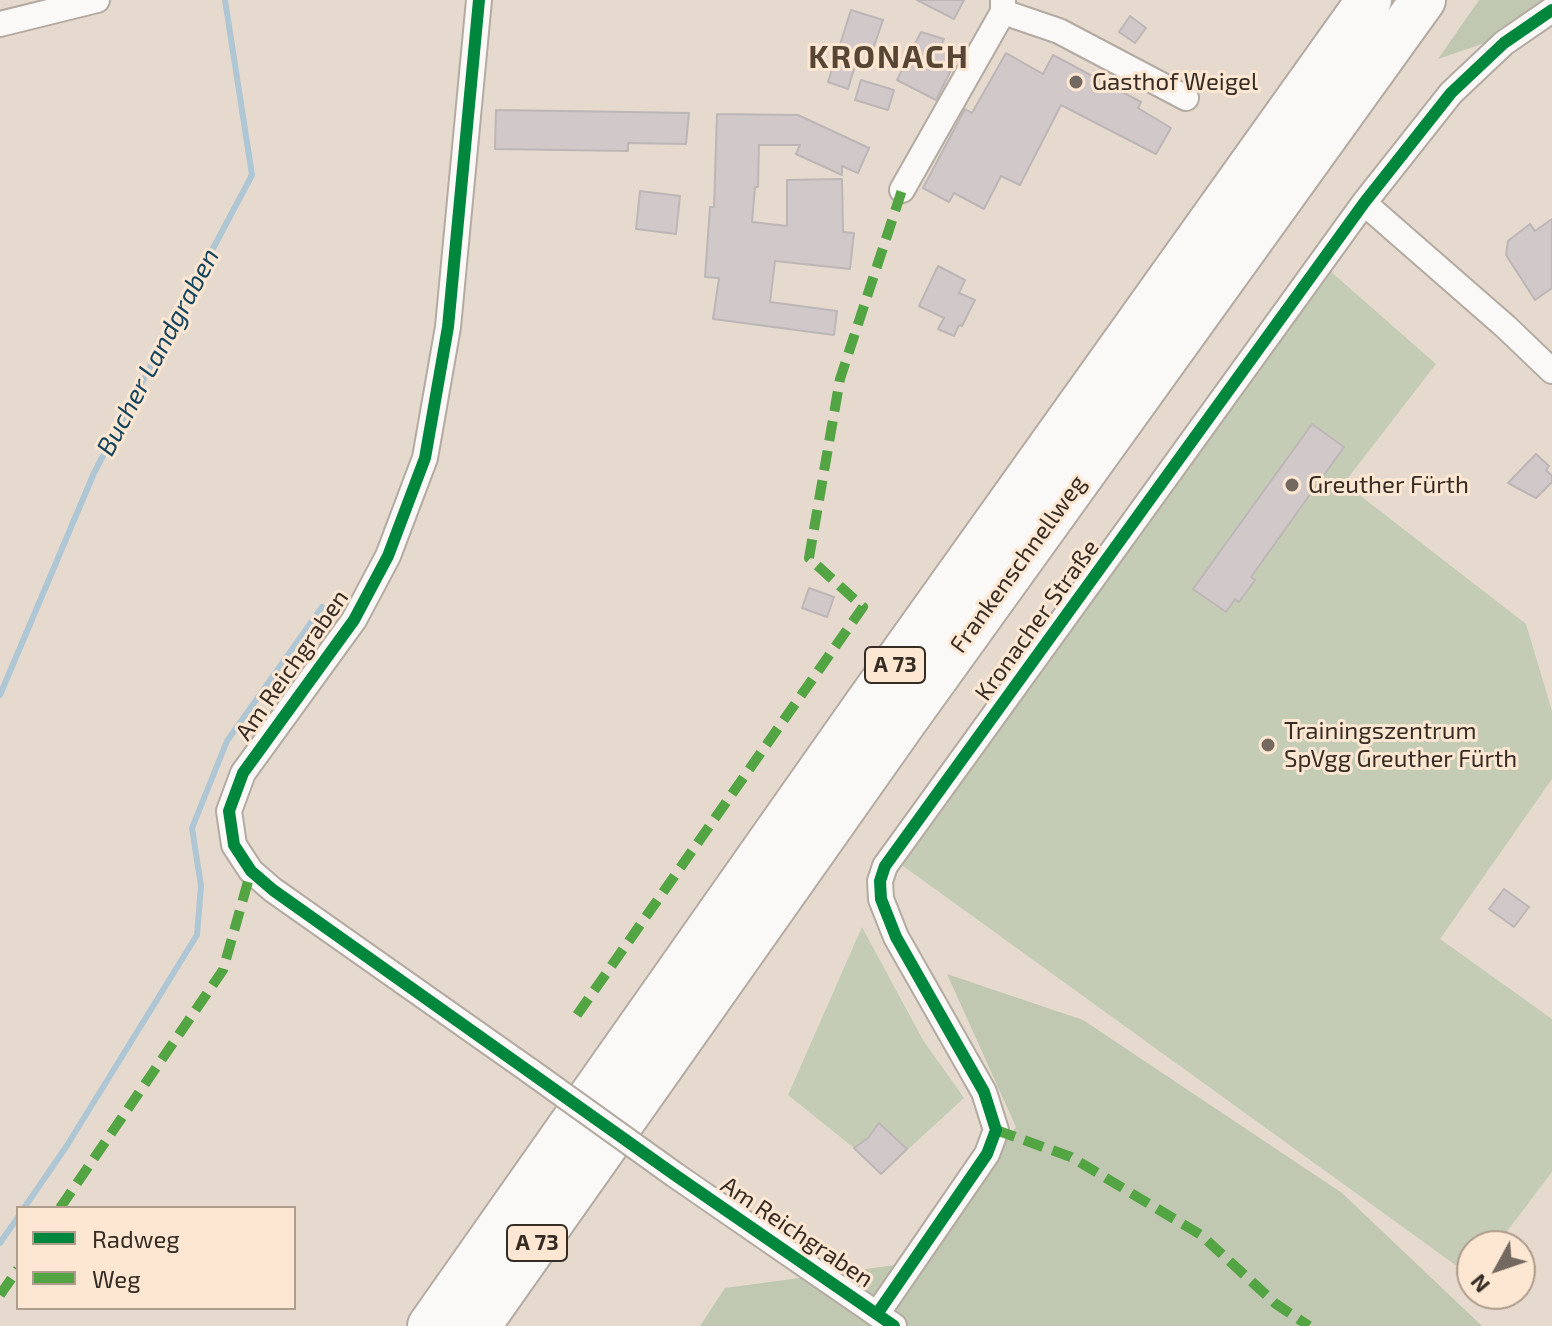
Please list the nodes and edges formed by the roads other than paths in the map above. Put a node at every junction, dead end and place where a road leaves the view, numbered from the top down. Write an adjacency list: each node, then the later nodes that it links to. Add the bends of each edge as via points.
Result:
1 (97, 0): 7 (street)
2 (479, 0): 12 (street, Am Reichgraben, bridge, via 448,327 425,458 388,556 354,620 243,773 229,811 234,845 251,871 273,890)
3 (1369, 0): 13 (highway, Frankenschnellweg / A 73)
4 (1423, 0): 14 (highway, Frankenschnellweg / A 73)
5 (1003, 6): 8 (street); 9 (street)
6 (1552, 10): 10 (street, Kronacher Straße, via 1504,43 1451,93)
7 (0, 24)
8 (1186, 98)
9 (902, 190)
10 (1364, 203): 11 (street); 12 (street, Kronacher Straße, via 885,866 881,899 891,924 984,1092 996,1130 987,1154)
11 (1552, 371)
12 (886, 1320)
13 (430, 1326)
14 (478, 1326)

